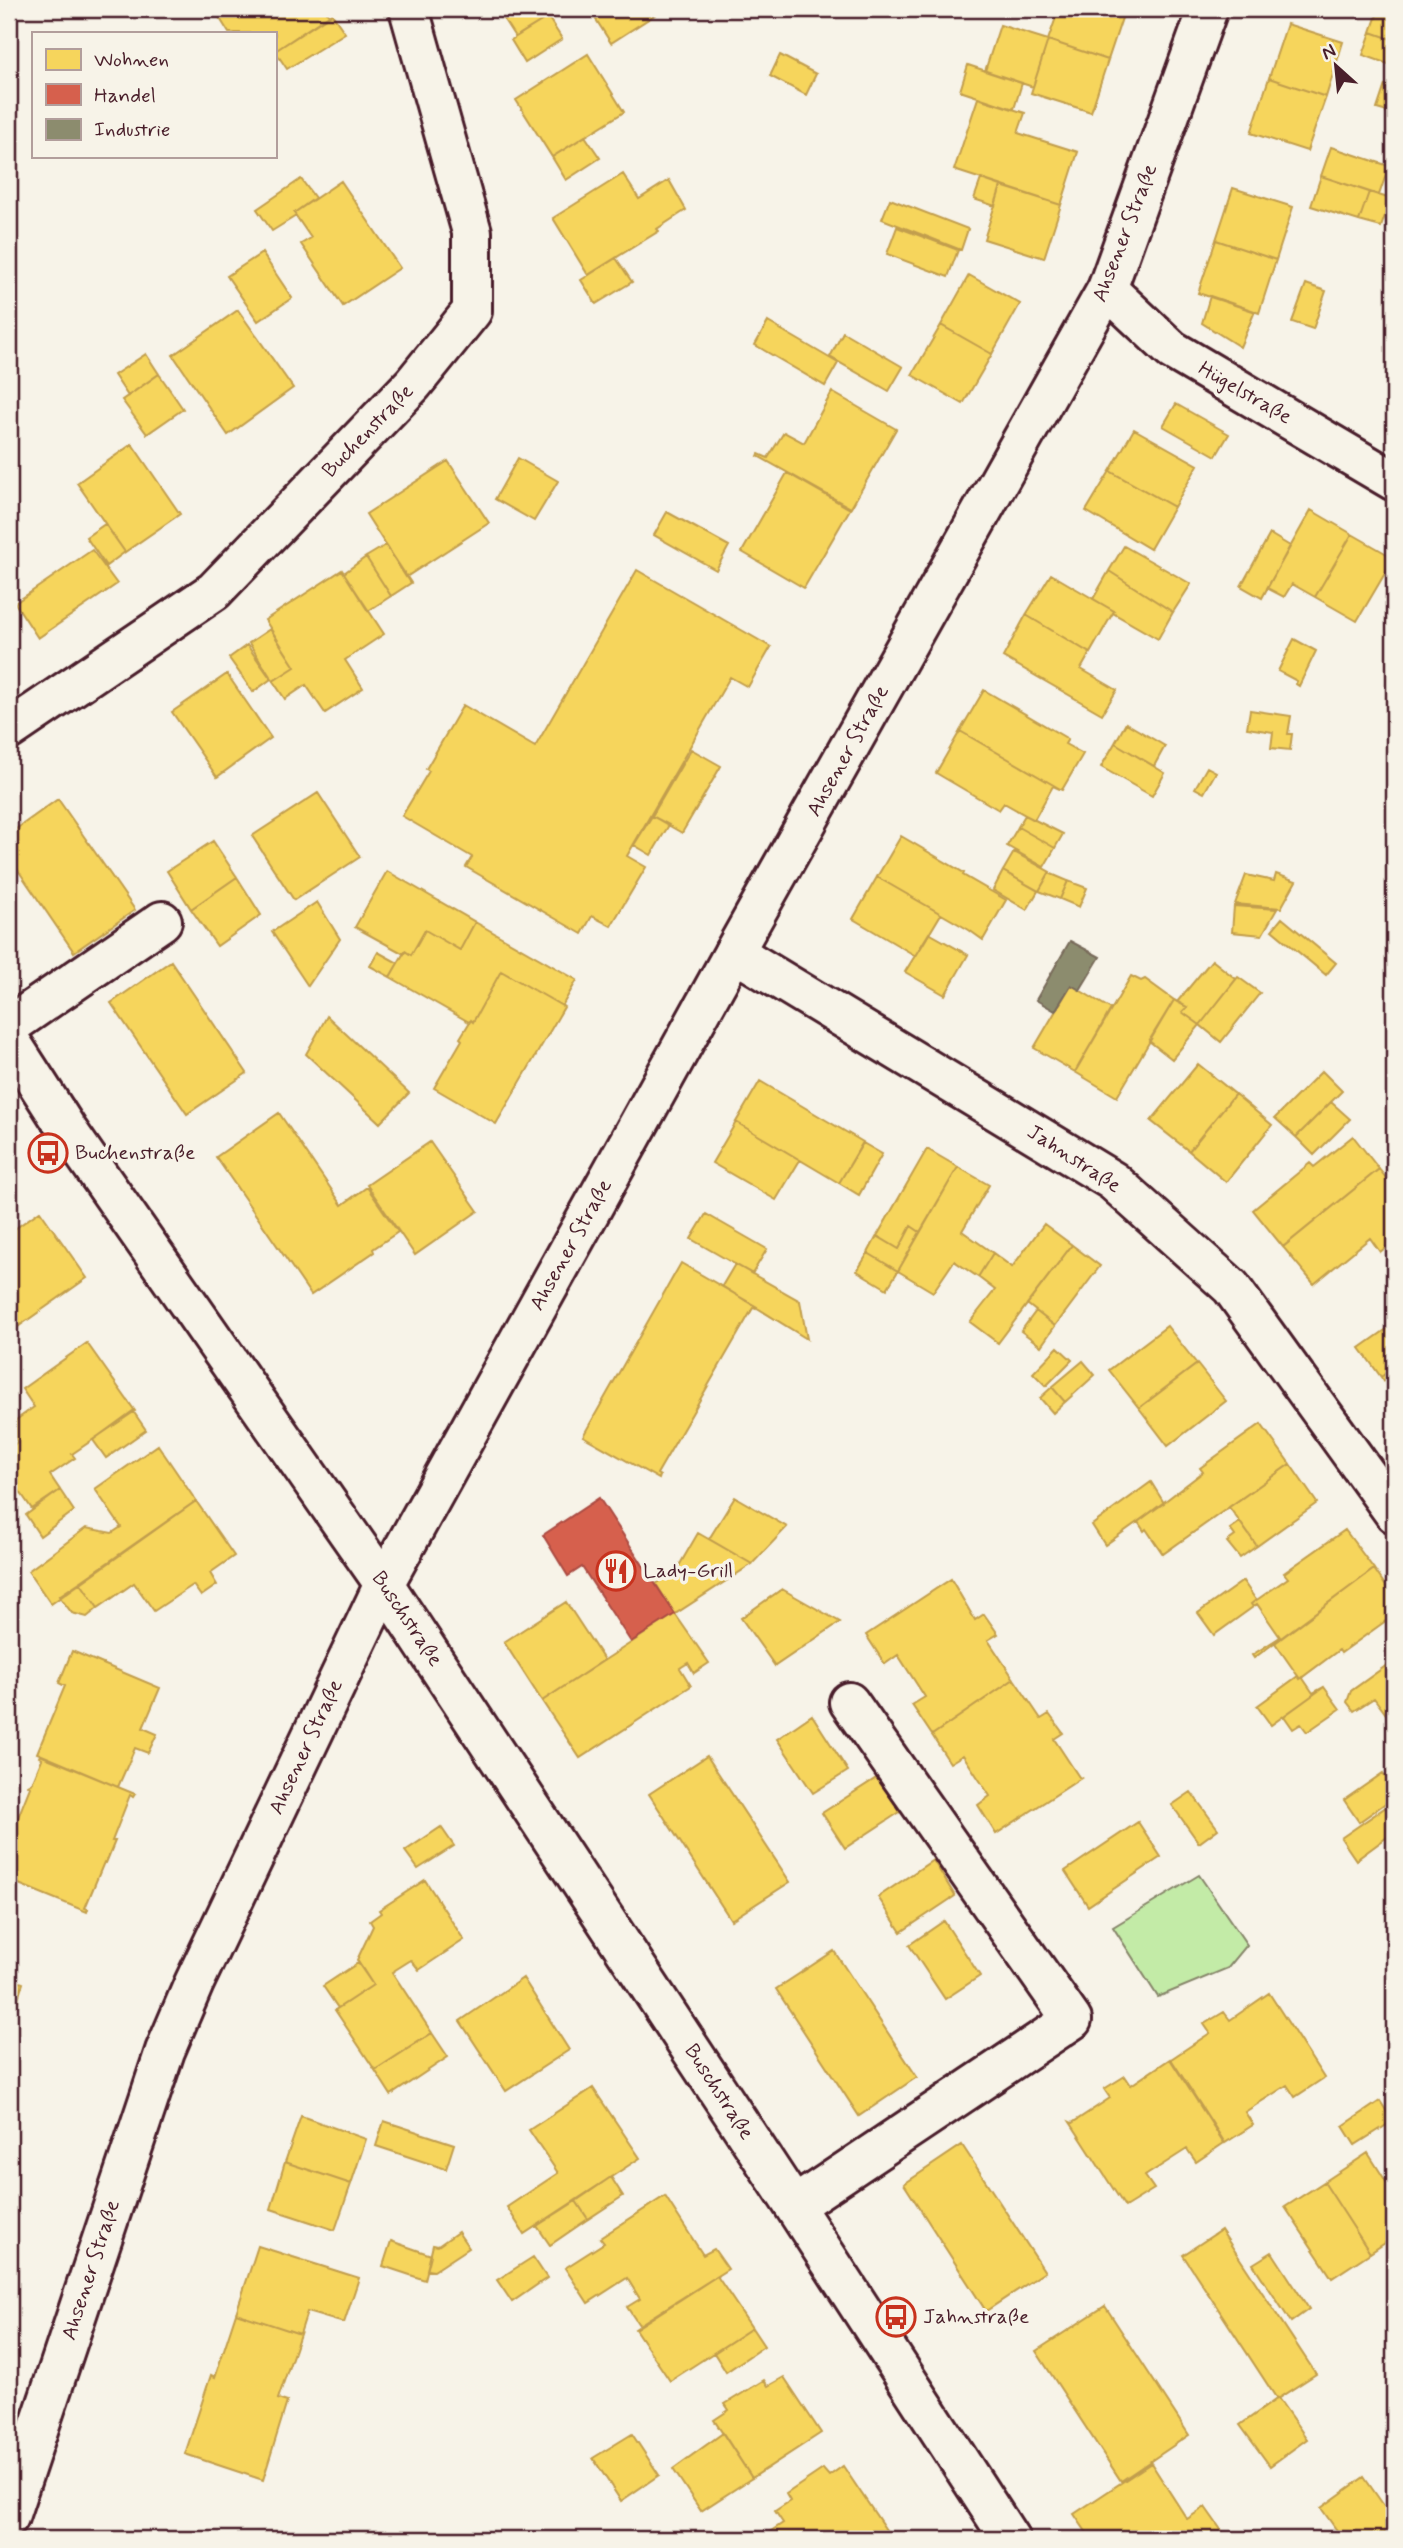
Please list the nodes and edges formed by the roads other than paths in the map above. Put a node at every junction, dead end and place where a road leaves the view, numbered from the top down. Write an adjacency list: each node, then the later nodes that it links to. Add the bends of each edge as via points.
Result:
1 (409, 9): 5 (street, Buchenstraße, via 472,232 472,312 413,384 214,591)
2 (1208, 9): 3 (street, Ahsener Straße)
3 (1107, 289): 4 (street, Hügelstraße, via 1172,350); 7 (street, Ahsener Straße)
4 (1394, 481)
5 (9, 730)
6 (162, 921): 8 (street)
7 (734, 952): 10 (street, Jahnstraße, via 1114,1181 1231,1287); 11 (street, Ahsener Straße)
8 (9, 1026)
9 (9, 1040): 11 (street, Buschstraße)
10 (1394, 1513)
11 (384, 1584): 13 (street, Buschstraße); 14 (street, Ahsener Straße, via 165,2050)
12 (849, 1702): 13 (street, via 1072,2020)
13 (794, 2206): 15 (street, Buschstraße)
14 (9, 2517)
15 (1010, 2539)

